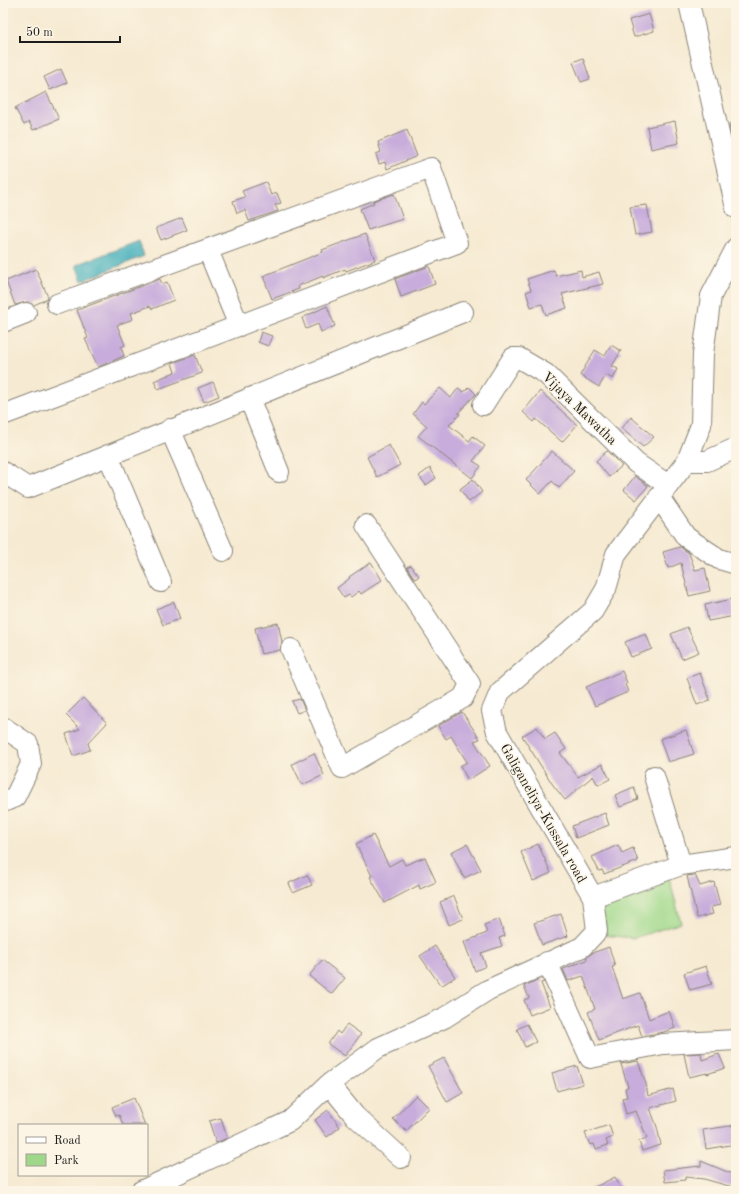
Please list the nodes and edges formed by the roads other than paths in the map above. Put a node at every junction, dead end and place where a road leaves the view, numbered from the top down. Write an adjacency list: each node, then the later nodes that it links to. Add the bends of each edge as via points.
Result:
1 (689, 3): 2 (street)
2 (736, 208)
3 (736, 248): 16 (street, Galiganeliya-Kussala road, via 711,296 704,354 701,425)
4 (208, 250): 5 (street); 9 (street); 9 (street, via 431,168 457,243)
5 (57, 304)
6 (463, 312): 10 (street)
7 (26, 313): 8 (street)
8 (3, 322)
9 (239, 326): 12 (street)
10 (249, 398): 13 (street); 18 (street)
11 (482, 405): 19 (street, Vijaya Mawatha, via 513,358 519,358 546,374)
12 (3, 414)
13 (170, 429): 15 (street); 21 (street)
14 (736, 448): 16 (street, via 708,461)
15 (108, 454): 17 (street, via 28,488); 23 (street)
16 (687, 461): 19 (street, Galiganeliya-Kussala road)
17 (3, 472)
18 (279, 472)
19 (663, 491): 22 (street, via 686,536 719,560); 26 (street, Galiganeliya-Kussala road, via 616,554 606,589 593,611)
20 (366, 525): 25 (street)
21 (223, 551)
22 (736, 564)
23 (161, 582)
24 (291, 649): 25 (street, via 342,768 463,698)
25 (470, 684): 26 (street)
26 (500, 692): 32 (street, Galiganeliya-Kussala road, via 492,711 497,732)
27 (3, 727): 29 (street, via 28,744 31,764 15,797)
28 (654, 776): 31 (street)
29 (3, 802)
30 (736, 857): 31 (street)
31 (681, 865): 32 (street)
32 (593, 897): 33 (street, Galiganeliya-Kussala road, via 597,931 582,947)
33 (546, 962): 34 (street, via 590,1058 663,1044); 35 (street, Galiganeliya-Kussala road, via 488,990 444,1018 378,1048)
34 (736, 1040)
35 (329, 1084): 36 (street, via 355,1116); 37 (street, Galiganeliya-Kussala road, via 290,1121)
36 (401, 1158)
37 (140, 1191)

